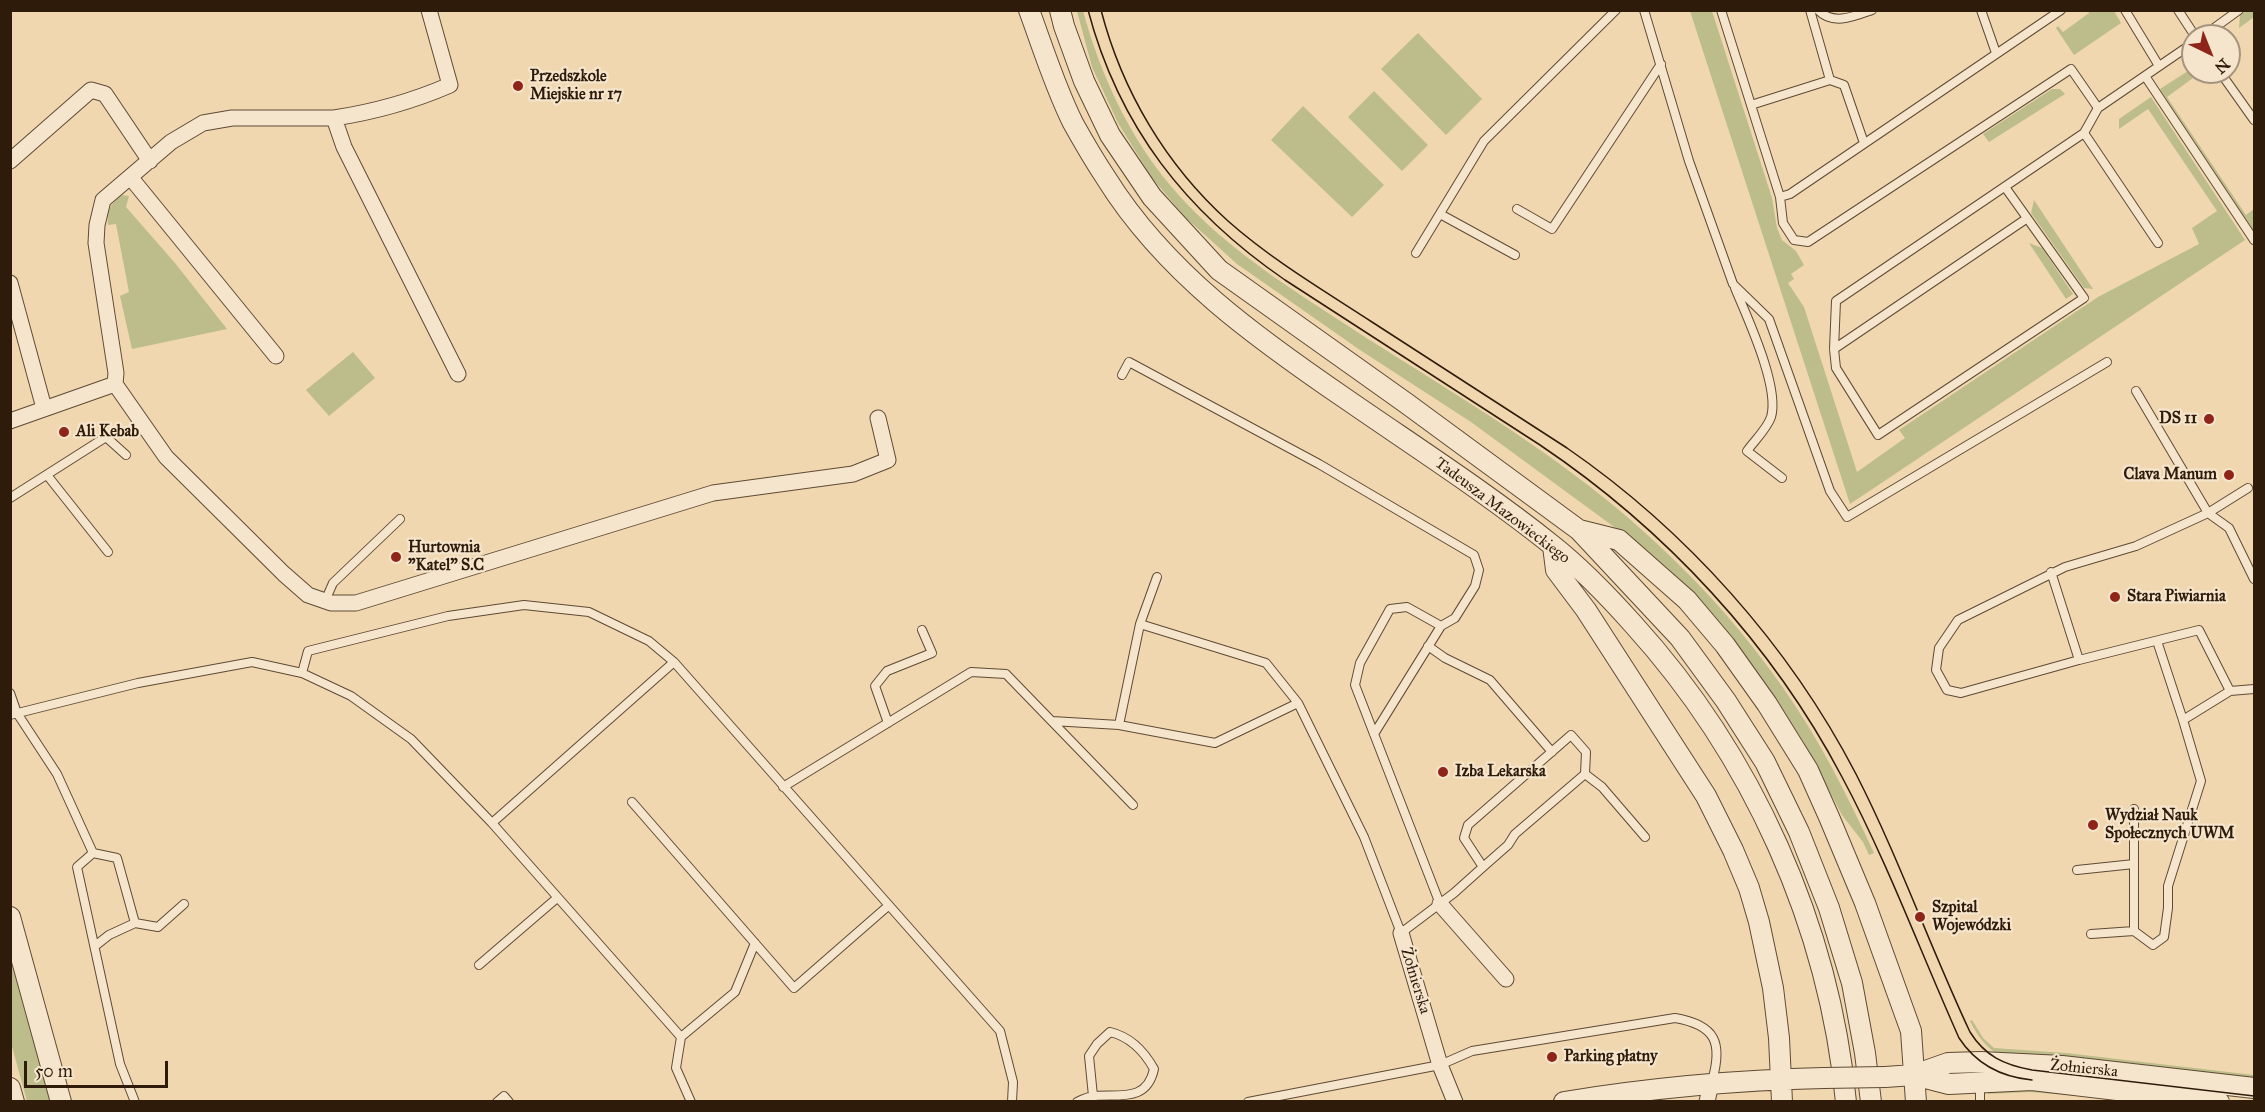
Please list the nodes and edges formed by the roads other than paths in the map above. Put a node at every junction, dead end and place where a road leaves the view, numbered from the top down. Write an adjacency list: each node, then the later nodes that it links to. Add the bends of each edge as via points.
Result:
1 (429, 10): 26 (street, via 450,85 406,102)
2 (1029, 10): 62 (street, Tadeusza Mazowieckiego, via 1073,121 1107,180 1135,219 1191,280 1241,326)
3 (1060, 10): 61 (street, Tadeusza Mazowieckiego, via 1084,81 1110,135 1152,197 1219,270)
4 (1616, 10): 36 (lane, via 1484,141)
5 (1644, 10): 19 (lane)
6 (1721, 10): 24 (lane)
7 (1810, 10): 22 (lane)
8 (1818, 10): 9 (lane, via 1822,15 1844,20)
9 (1872, 10)
10 (1981, 10): 18 (lane)
11 (2061, 10): 18 (lane)
12 (2125, 10): 20 (lane)
13 (2178, 10): 15 (lane)
14 (2239, 10): 16 (lane)
15 (2187, 24)
16 (2220, 24)
17 (2181, 51): 20 (lane)
18 (1996, 54): 29 (lane)
19 (1661, 64): 35 (lane, via 1552,229); 43 (lane, via 1689,161)
20 (2159, 66): 21 (lane)
21 (2145, 76): 25 (lane); 38 (lane)
22 (1830, 80): 24 (lane); 29 (lane, via 1844,85)
23 (2228, 84): 27 (lane)
24 (1752, 105): 34 (lane)
25 (2098, 108): 28 (lane); 34 (lane, via 2071,69 1808,242 1794,240 1783,223)
26 (334, 118): 31 (street, via 232,118 202,123); 47 (street, via 344,147)
27 (2254, 120)
28 (2084, 133): 33 (lane); 39 (lane)
29 (1864, 143): 34 (lane)
30 (10, 161): 31 (street, via 91,90 105,94)
31 (150, 161): 32 (street)
32 (130, 178): 45 (street); 49 (street, via 103,200 97,225 96,243)
33 (2005, 187): 37 (lane); 44 (lane, via 1836,301)
34 (1780, 197)
35 (1517, 208)
36 (1440, 214): 40 (lane); 41 (lane)
37 (2026, 219): 44 (lane); 44 (lane, via 2084,298 1878,435 1836,368)
38 (2254, 240)
39 (2158, 243)
40 (1416, 253)
41 (1515, 255)
42 (10, 283): 51 (street)
43 (1733, 284): 46 (lane, via 1769,319 1830,491 1847,517); 56 (lane, via 1757,339 1773,396 1771,418 1747,451)
44 (1834, 349)
45 (276, 356)
46 (2107, 362)
47 (458, 374)
48 (1122, 375): 69 (lane, via 1129,362 1319,464 1474,555 1479,570 1475,586 1455,618)
49 (115, 384): 51 (street); 67 (street, via 166,457 284,574 308,595)
50 (2136, 391): 59 (lane)
51 (44, 408): 53 (street)
52 (878, 418): 67 (street, via 888,460 853,474 713,493 356,603)
53 (10, 421)
54 (126, 454): 55 (lane, via 106,437)
55 (47, 475): 58 (lane); 63 (lane)
56 (1782, 478)
57 (2248, 488): 59 (lane)
58 (10, 498)
59 (2208, 513): 64 (lane, via 2136,546); 66 (lane, via 2229,528)
60 (400, 519): 67 (lane, via 333,583)
61 (1579, 530): 113 (street, via 1619,540 1687,600 1767,704 1808,770 1864,903 1911,1031); 133 (street, Tadeusza Mazowieckiego, via 1680,639 1765,762 1799,832 1829,908 1852,983)
62 (1553, 546): 114 (street, via 1556,570 1706,796 1737,859 1759,922 1773,988); 132 (street, Tadeusza Mazowieckiego, via 1609,598 1671,669 1710,722 1770,829 1794,884 1817,954 1831,1005)
63 (108, 552)
64 (2052, 572): 73 (lane); 73 (lane, via 1958,620 1939,648 1936,670 1947,690 1961,693)
65 (1157, 577): 68 (lane)
66 (2254, 579)
67 (326, 601)
68 (1140, 624): 79 (lane, via 1266,663); 84 (lane)
69 (1441, 626): 72 (lane); 85 (lane, via 1407,607 1390,609 1360,663 1355,686)
70 (922, 630): 83 (lane, via 932,653 887,671 875,687)
71 (2157, 641): 73 (lane); 77 (lane, via 2199,630); 81 (lane)
72 (1428, 646): 85 (lane); 86 (lane, via 1490,680)
73 (2079, 660)
74 (674, 662): 75 (lane, via 649,641 589,612 524,605 448,616 308,651); 88 (lane); 92 (lane)
75 (302, 673): 80 (lane, via 252,662 138,683); 92 (lane, via 351,696 411,739)
76 (2254, 689): 77 (lane)
77 (2230, 691): 81 (lane)
78 (10, 693): 80 (lane)
79 (1298, 703): 84 (lane, via 1215,743); 105 (lane, via 1364,837)
80 (14, 714): 94 (lane, via 57,774)
81 (2183, 720): 104 (lane, via 2201,781 2168,886 2164,937 2153,945)
82 (1052, 721): 83 (lane, via 1006,674 970,672); 84 (lane); 90 (lane)
83 (888, 723): 88 (lane)
84 (1119, 725)
85 (1374, 734): 100 (lane)
86 (1552, 752): 87 (lane, via 1571,735 1586,752); 96 (lane, via 1468,825 1464,838)
87 (1585, 774): 93 (lane); 96 (lane, Żołnierska)
88 (783, 787): 101 (lane)
89 (632, 802): 107 (lane)
90 (1133, 805)
91 (2134, 809): 95 (lane)
92 (492, 823): 98 (lane)
93 (1645, 837)
94 (93, 853): 103 (lane, via 117,858); 108 (lane, via 77,867)
95 (2134, 864): 97 (lane); 104 (lane)
96 (1483, 867): 100 (lane, Żołnierska)
97 (2077, 870)
98 (557, 898): 109 (lane); 111 (lane)
99 (184, 904): 103 (lane, via 158,927)
100 (1440, 904): 105 (lane, Żołnierska); 110 (street)
101 (888, 906): 107 (lane, via 794,988); 126 (lane, via 1000,1031 1013,1082)
102 (10, 917): 121 (street)
103 (135, 923): 108 (lane)
104 (2134, 931): 106 (lane)
105 (1401, 933): 112 (street, Żołnierska)
106 (2091, 934)
107 (755, 943): 111 (lane, via 735,992)
108 (95, 946): 122 (lane, via 120,1064)
109 (479, 965)
110 (1506, 979)
111 (681, 1037): 125 (lane, via 676,1068)
112 (1440, 1065): 117 (lane, via 1472,1051 1675,1018 1695,1022 1709,1033 1718,1048); 128 (lane); 129 (street, Żołnierska)
113 (1914, 1075): 114 (street, Żołnierska, bridge); 116 (street, Żołnierska, via 1948,1063 1981,1062 2062,1066); 118 (street, Żołnierska); 134 (street)
114 (1780, 1079): 117 (street, Żołnierska); 131 (street)
115 (10, 1088): 120 (street)
116 (2254, 1088)
117 (1709, 1092): 130 (street, Żołnierska)
118 (1980, 1092): 135 (street, Żołnierska, via 2032,1080 2088,1090)
119 (1093, 1096): 119 (lane, via 1128,1095 1142,1090 1152,1079 1154,1069 1148,1058 1124,1035 1110,1032 1089,1056); 127 (lane)
120 (14, 1101)
121 (61, 1101)
122 (135, 1101)
123 (497, 1101): 124 (lane, via 504,1096)
124 (508, 1101)
125 (691, 1101)
126 (1011, 1101)
127 (1077, 1101)
128 (1248, 1101)
129 (1455, 1101)
130 (1564, 1101)
131 (1782, 1101)
132 (1846, 1101)
133 (1871, 1101)
134 (1916, 1101)
135 (2219, 1101)

